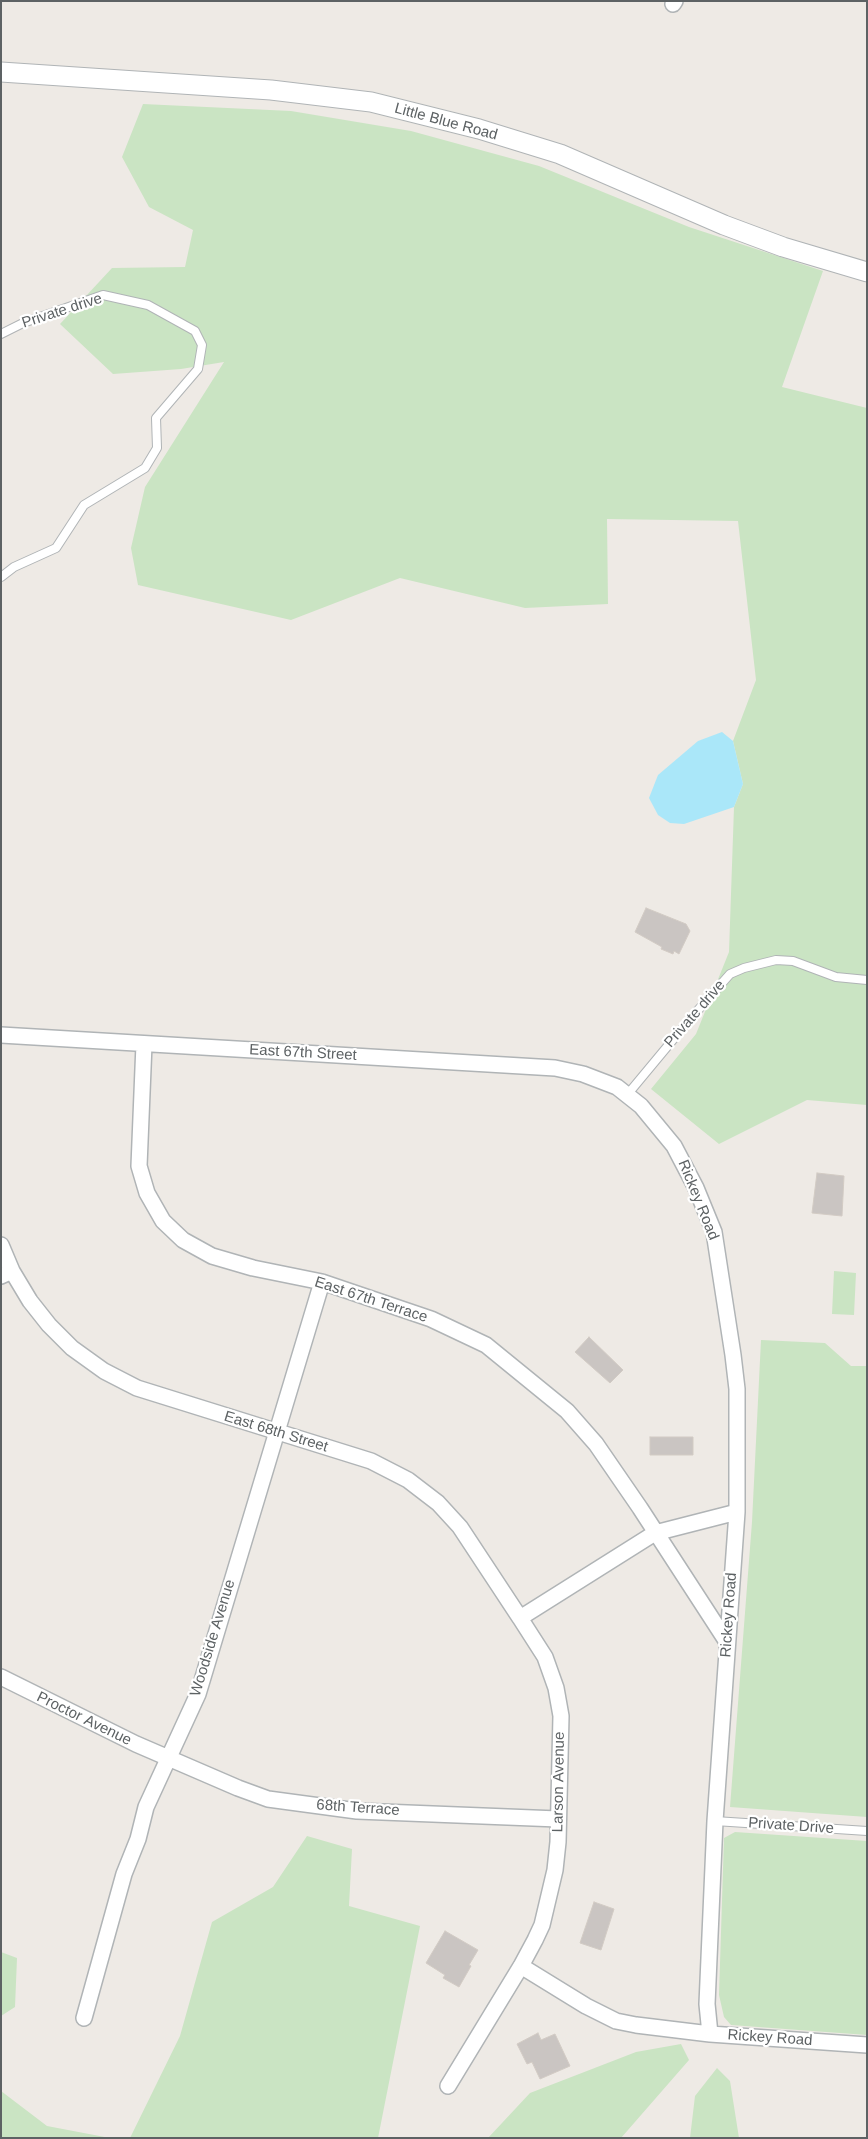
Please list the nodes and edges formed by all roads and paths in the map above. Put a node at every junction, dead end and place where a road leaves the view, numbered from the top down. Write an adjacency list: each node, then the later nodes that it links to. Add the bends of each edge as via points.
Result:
1 (1, 72): 2 (street, Little Blue Road, via 271,90 371,102 479,129 560,154 732,228)
2 (867, 272)
3 (1, 334): 4 (lane, Private drive, via 103,295 148,305 195,331 202,345 198,369 156,418 157,448 145,468 84,505 56,548 14,566)
4 (1, 577)
5 (867, 980): 9 (lane, Private drive, via 836,977 794,961 776,960 730,974)
6 (1, 1035): 7 (street, East 67th Street)
7 (144, 1044): 8 (street, East 67th Street, via 524,1065 555,1068); 12 (street, East 67th Terrace, via 139,1166 147,1193 163,1221 182,1240 212,1256 262,1271)
8 (604, 1081): 9 (street, Rickey Road)
9 (627, 1094): 14 (street, Rickey Road, via 653,1118 674,1146 714,1232 734,1355)
10 (1, 1245): 11 (street)
11 (7, 1274): 13 (street, East 68th Street, via 49,1325 72,1348 104,1372 137,1388)
12 (322, 1282): 13 (street, Woodside Avenue); 15 (street, East 67th Terrace, via 431,1319 486,1345 567,1411 616,1472)
13 (276, 1432): 16 (street, East 68th Street, via 371,1461 424,1491 460,1526); 19 (street, Woodside Avenue, via 198,1694)
14 (737, 1512): 15 (street); 17 (street, Rickey Road)
15 (654, 1533): 16 (street); 17 (street, East 67th Terrace)
16 (520, 1618): 20 (street, Larson Avenue, via 544,1657 556,1688 561,1716)
17 (727, 1642): 21 (street, Rickey Road)
18 (1, 1677): 19 (street, Proctor Avenue)
19 (167, 1758): 20 (street, 68th Terrace, via 268,1799 357,1811); 24 (street, Woodside Avenue, via 146,1807 124,1874)
20 (558, 1819): 23 (street, Larson Avenue, via 558,1842 548,1903 542,1925)
21 (715, 1822): 22 (lane, Private Drive); 25 (street, Rickey Road, via 707,2004)
22 (867, 1831)
23 (522, 1966): 25 (street, via 552,1987 616,2021); 27 (street, Larson Avenue)
24 (84, 2018)
25 (710, 2034): 26 (street, Rickey Road)
26 (867, 2044)
27 (448, 2086)

